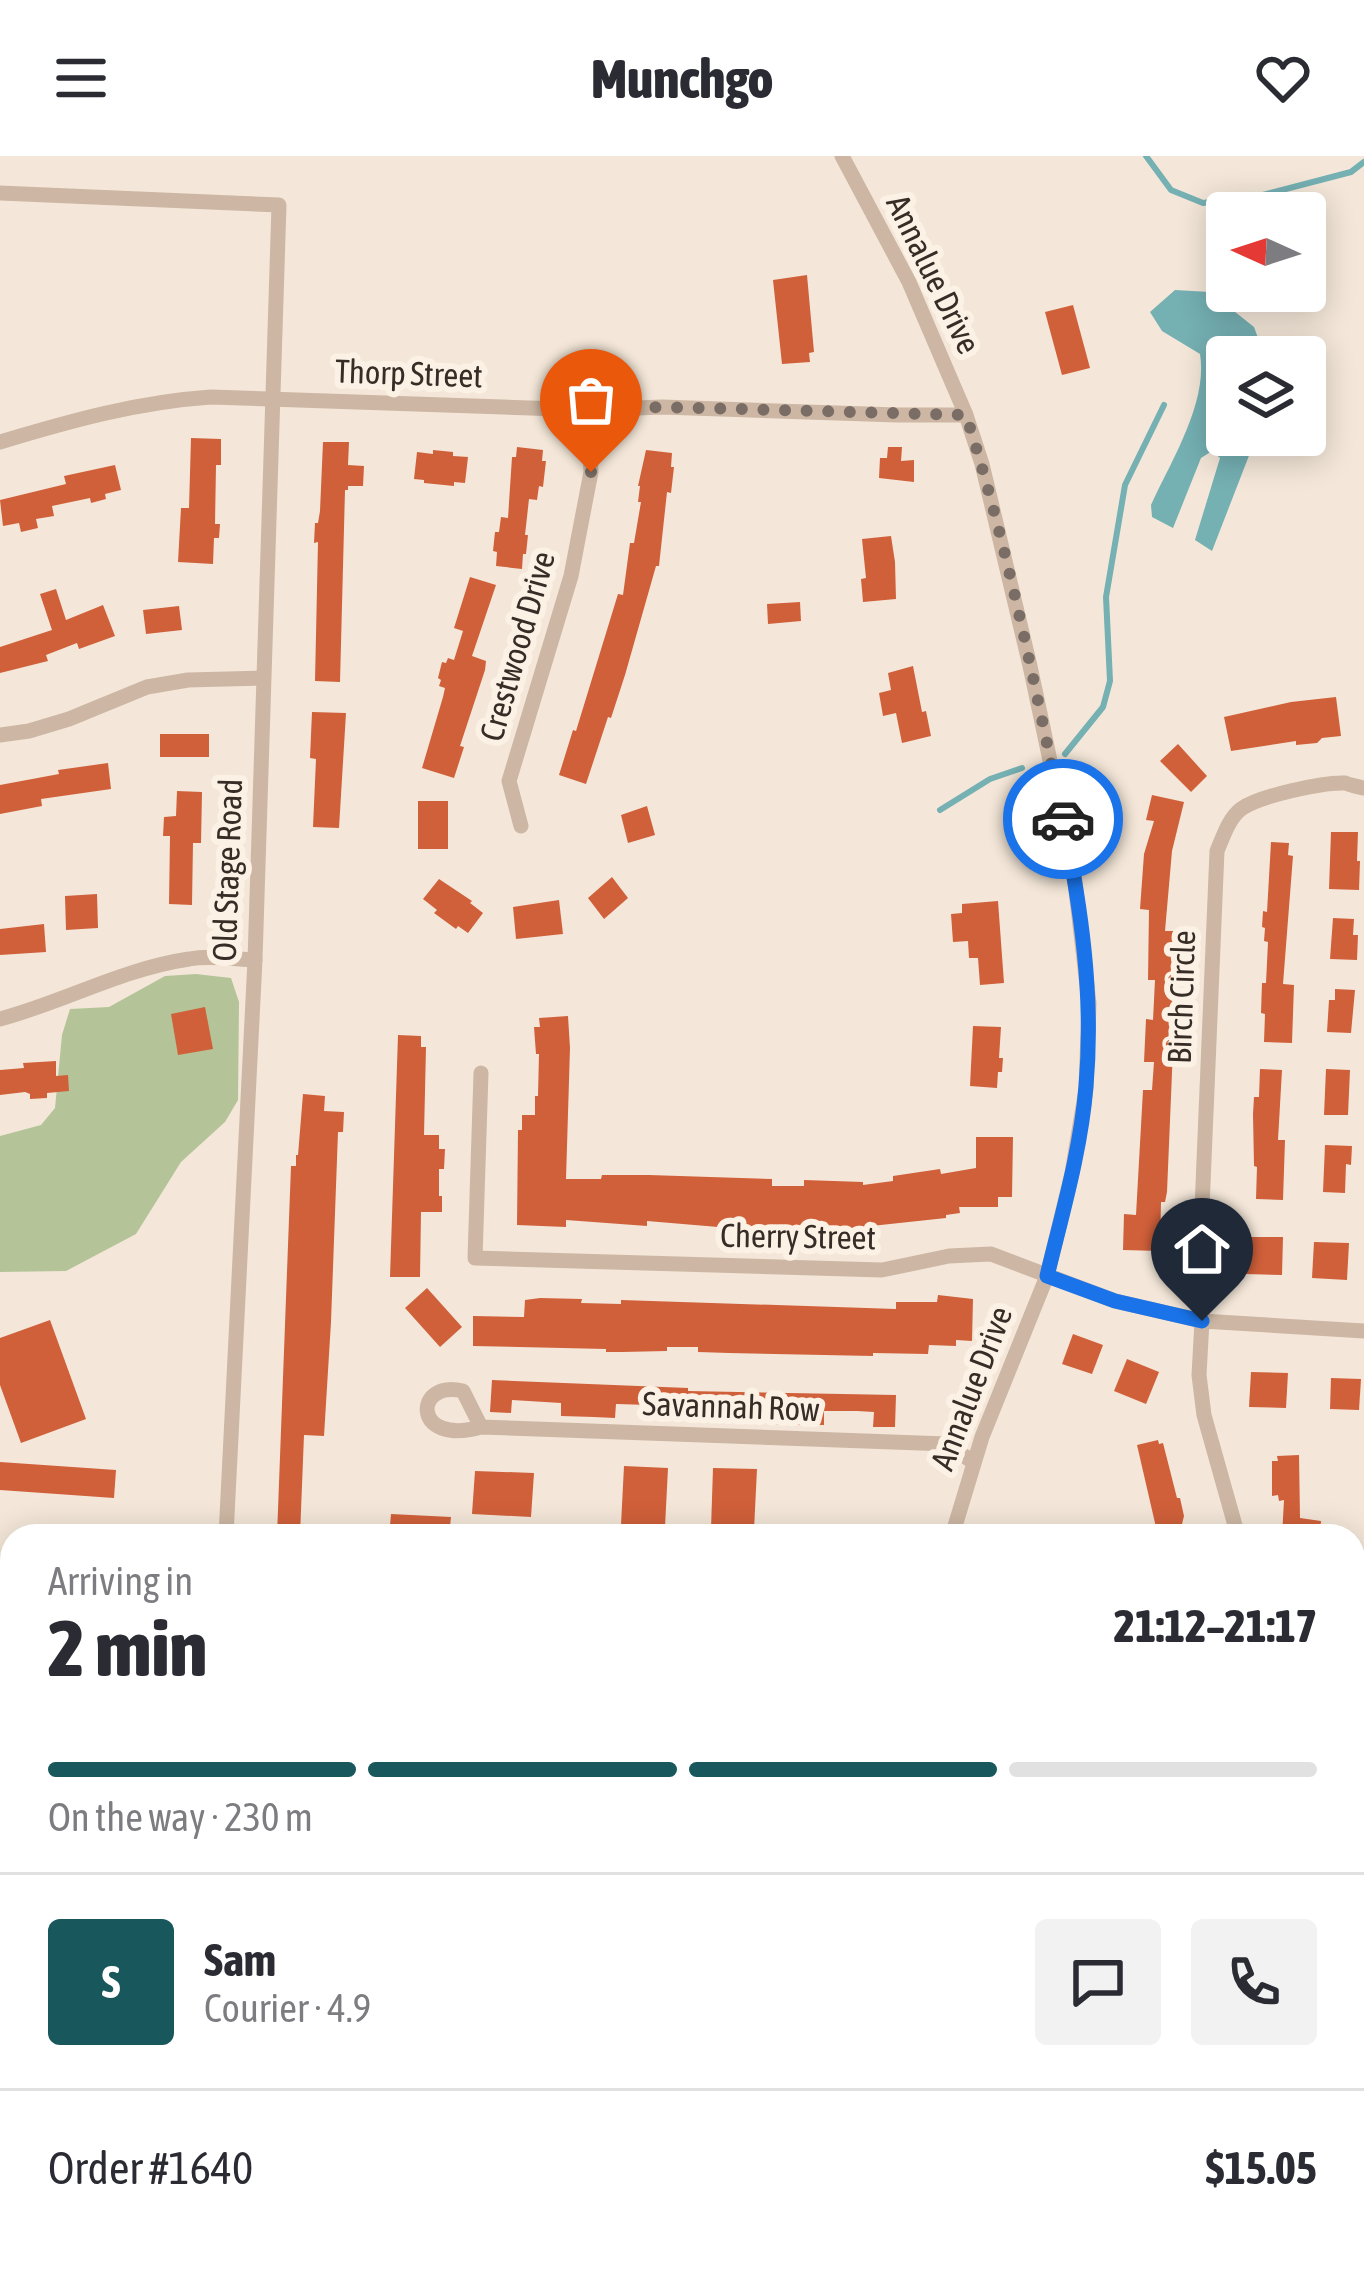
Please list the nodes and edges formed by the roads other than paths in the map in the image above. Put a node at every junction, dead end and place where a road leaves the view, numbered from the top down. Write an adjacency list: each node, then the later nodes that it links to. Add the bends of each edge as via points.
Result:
1 (842, 156): 5 (street, Annalue Drive, via 909,282)
2 (0, 193): 3 (street, Old Stage Road, via 279,205)
3 (274, 400): 4 (street, Thorp Street); 6 (street, Thorp Street, via 166,400); 7 (street, Old Stage Road)
4 (588, 410): 5 (street, Thorp Street); 10 (street, Crestwood Drive, via 591,472 571,576 509,781)
5 (966, 415): 14 (street, Annalue Drive, via 1035,689 1088,981 1086,1089)
6 (0, 442)
7 (262, 678): 8 (street, via 147,687 69,719); 11 (street, Old Stage Road)
8 (0, 735)
9 (1364, 788): 15 (street, Birch Circle, via 1324,785 1262,800 1239,810 1217,851)
10 (520, 826)
11 (255, 960): 12 (street, via 150,966); 19 (street, Old Stage Road)
12 (0, 1019)
13 (481, 1073): 14 (street, Cherry Street, via 476,1258 883,1270 991,1254)
14 (1047, 1276): 15 (street, Cherry Street); 18 (street, Annalue Drive)
15 (1202, 1321): 16 (street, Cherry Street); 21 (street, Birch Circle, via 1204,1415)
16 (1364, 1331)
17 (481, 1427): 18 (street, Savannah Row, via 947,1444)
18 (973, 1462): 20 (street, Annalue Drive)
19 (227, 1524)
20 (955, 1524)
21 (1235, 1524)

